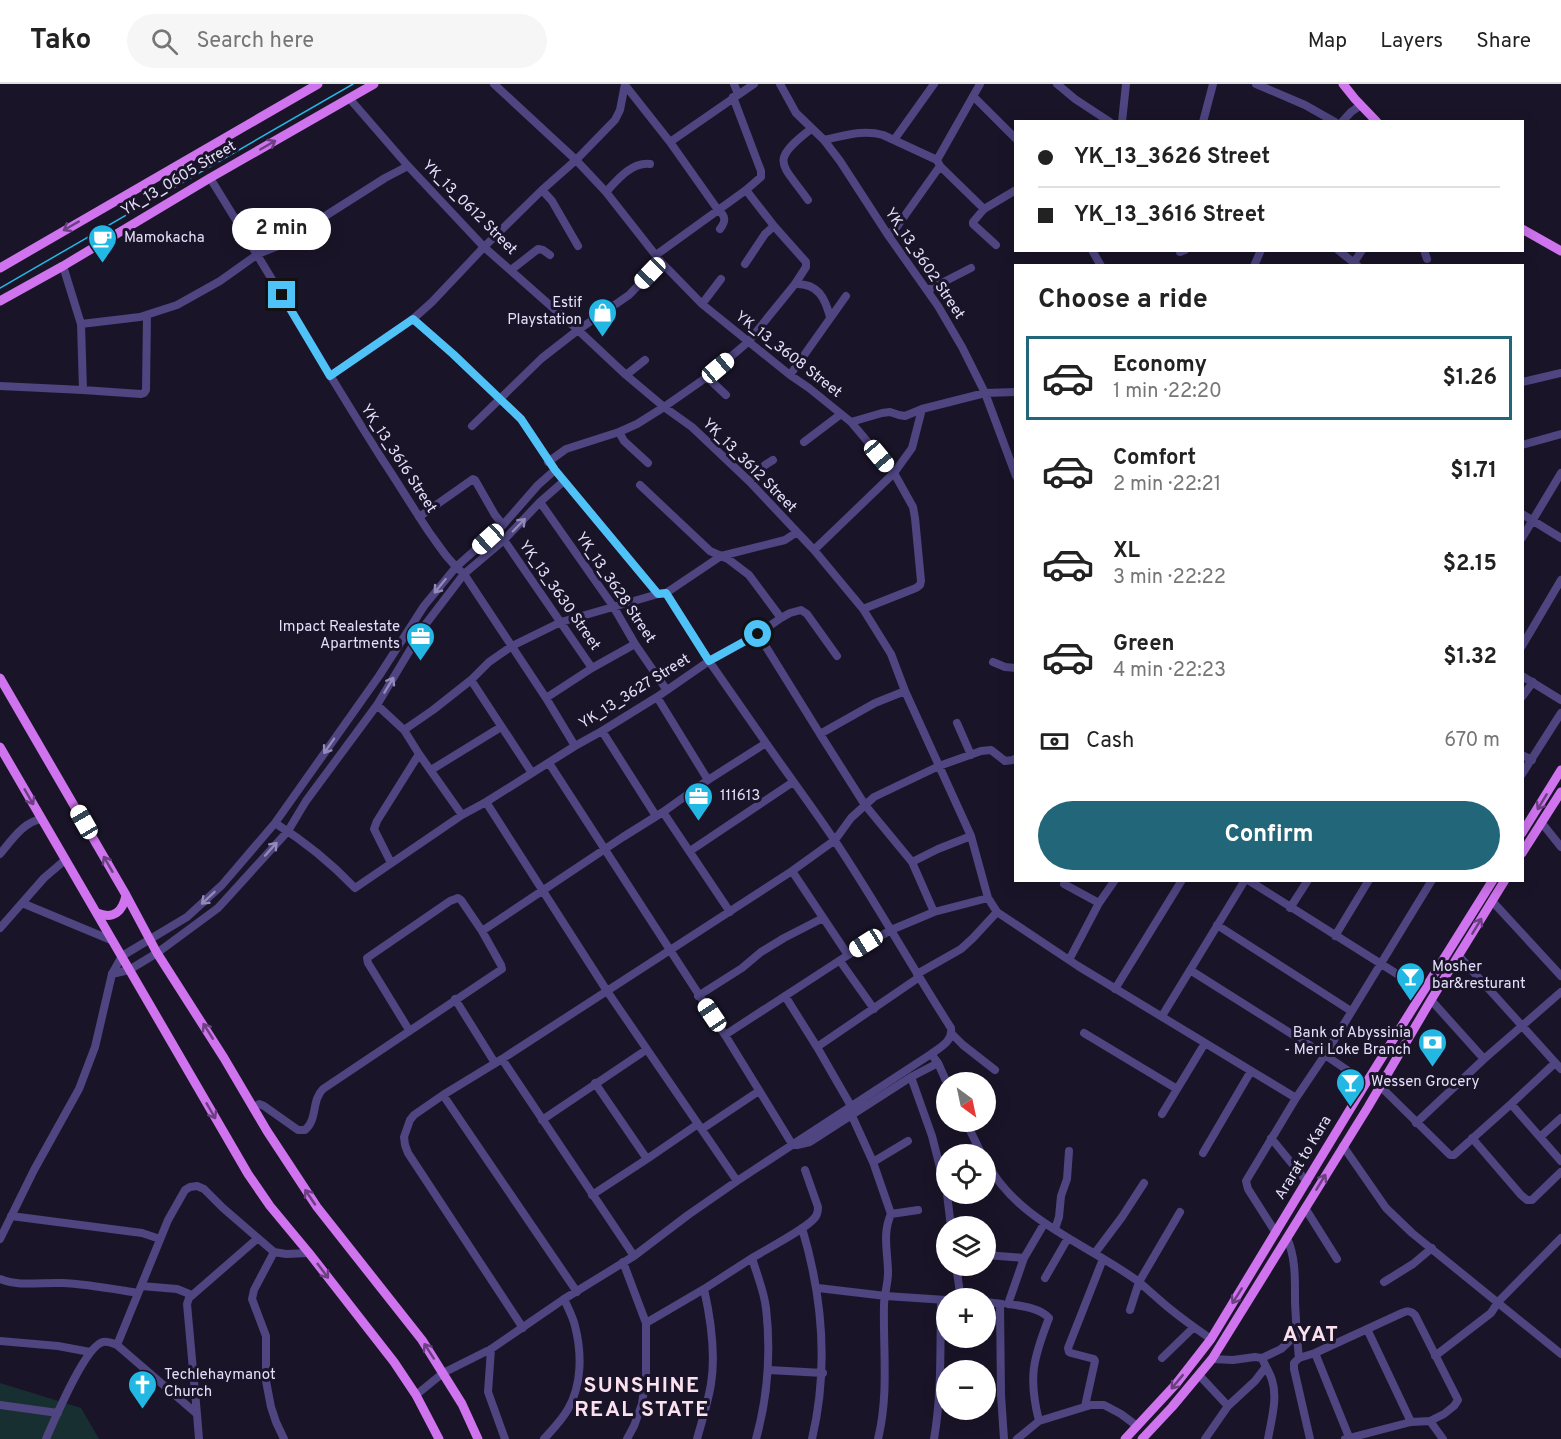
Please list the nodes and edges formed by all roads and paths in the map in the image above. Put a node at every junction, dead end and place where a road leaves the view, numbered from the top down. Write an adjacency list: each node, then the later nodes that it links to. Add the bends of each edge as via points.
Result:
1 (318, 84): 58 (main road, YK_13_0605 Street, one-way to 58)
2 (374, 84): 16 (main road, YK_13_0605 Street)
3 (494, 84): 29 (street)
4 (734, 84): 14 (street)
5 (780, 84): 24 (street, YK_13_3602 Street, via 796,113)
6 (934, 84): 27 (street)
7 (980, 84): 15 (street)
8 (1057, 84): 19 (street)
9 (1126, 84): 20 (street)
10 (1213, 84): 21 (street)
11 (1256, 84): 18 (street, via 1305,105)
12 (1343, 84): 17 (main road)
13 (625, 85): 28 (street); 29 (street, via 615,120)
14 (743, 91): 28 (street); 35 (street, via 761,171 761,177)
15 (973, 96): 25 (street); 30 (street)
16 (349, 98): 32 (street, YK_13_0612 Street); 33 (main road, YK_13_0605 Street, one-way to 16)
17 (1361, 105): 22 (street); 23 (main road)
18 (1324, 119)
19 (1107, 120)
20 (1122, 120)
21 (1204, 120)
22 (1344, 120)
23 (1375, 120)
24 (811, 129): 26 (street, YK_13_3602 Street); 38 (street, via 784,155 787,172)
25 (1014, 137)
26 (824, 140): 27 (street, via 873,132); 44 (street, YK_13_3602 Street)
27 (894, 140): 30 (street)
28 (670, 142): 40 (street)
29 (576, 160): 34 (street); 37 (street, YK_13_3608 Street)
30 (939, 163): 39 (street); 44 (street)
31 (650, 164): 37 (street, via 642,163 628,171)
32 (408, 166): 47 (street, YK_13_0612 Street); 51 (street, via 278,246)
33 (210, 178): 51 (street, YK_13_3616 Street); 57 (main road, YK_13_0605 Street)
34 (542, 190): 46 (street); 47 (street)
35 (746, 190): 40 (street); 41 (street)
36 (1014, 191): 39 (street)
37 (606, 192): 53 (street, YK_13_3608 Street)
38 (808, 200)
39 (984, 209): 45 (street, via 973,224)
40 (718, 210): 42 (street, via 725,218); 53 (street)
41 (774, 226): 55 (street); 62 (street, via 806,262)
42 (720, 229)
43 (1524, 230): 48 (main road)
44 (888, 236): 63 (street, YK_13_3602 Street)
45 (996, 245)
46 (578, 246)
47 (484, 247): 60 (street, YK_13_0612 Street); 69 (street)
48 (1561, 251)
49 (1340, 252): 56 (street)
50 (1425, 252): 54 (street)
51 (258, 254): 67 (street, via 177,305); 77 (street, YK_13_3616 Street)
52 (550, 255): 60 (street, via 538,249)
53 (659, 259): 66 (street, YK_13_3608 Street); 71 (street, via 622,300)
54 (1427, 260)
55 (745, 264)
56 (1355, 264)
57 (63, 266): 65 (main road, YK_13_0605 Street); 70 (street)
58 (0, 267)
59 (970, 268): 63 (street)
60 (511, 270): 71 (street, YK_13_0612 Street)
61 (720, 279): 66 (street)
62 (795, 284): 68 (street, via 807,285 820,293); 72 (street)
63 (928, 290): 83 (street, YK_13_3602 Street)
64 (846, 296): 68 (street)
65 (0, 301)
66 (702, 304): 72 (street, YK_13_3608 Street)
67 (147, 315): 70 (street); 81 (street, via 144,393)
68 (830, 317): 76 (street)
69 (413, 319): 77 (street); 85 (street)
70 (81, 324): 81 (street)
71 (578, 330): 75 (street, YK_13_3612 Street); 85 (street, via 542,358)
72 (748, 342): 76 (street, YK_13_3608 Street); 78 (street)
73 (645, 360): 75 (street)
74 (1561, 373): 79 (street)
75 (626, 375): 86 (street, YK_13_3612 Street)
76 (790, 375): 88 (street, YK_13_3608 Street)
77 (330, 376): 107 (street, YK_13_3616 Street)
78 (707, 376): 84 (street); 86 (street)
79 (1524, 382)
80 (0, 386): 81 (street)
81 (83, 390)
82 (1014, 392): 83 (street)
83 (985, 393): 87 (street); 99 (street, YK_13_3602 Street)
84 (726, 395)
85 (502, 399): 90 (street); 96 (street, via 521,419)
86 (664, 407): 91 (street); 103 (street, YK_13_3612 Street, via 692,427)
87 (921, 409): 89 (street, via 905,416 882,412); 100 (street, via 912,448)
88 (841, 414): 89 (street, YK_13_3608 Street); 93 (street)
89 (851, 422): 100 (street, YK_13_3608 Street)
90 (472, 426)
91 (619, 432): 96 (street, via 566,449); 97 (street)
92 (1561, 434): 94 (street)
93 (804, 442)
94 (1524, 444)
95 (774, 460): 103 (street)
96 (548, 462): 98 (street)
97 (648, 463)
98 (555, 470): 102 (street); 109 (street)
99 (1014, 471)
100 (894, 473): 114 (street); 121 (street, YK_13_3608 Street, via 913,507 920,585)
101 (1561, 473): 108 (street)
102 (564, 481): 105 (street); 119 (street)
103 (749, 481): 110 (street, YK_13_3612 Street)
104 (640, 485): 115 (street, via 710,551)
105 (540, 502): 113 (street, one-way to 105); 120 (street, YK_13_3628 Street)
106 (1524, 515): 108 (street)
107 (419, 517): 109 (street, via 473,479); 116 (street, YK_13_3616 Street)
108 (1533, 520): 111 (street); 112 (street)
109 (504, 525): 116 (street)
110 (797, 532): 114 (street, YK_13_3612 Street); 115 (street, via 785,540)
111 (1524, 535)
112 (1561, 538)
113 (504, 540): 117 (street); 123 (street, YK_13_3630 Street)
114 (814, 550): 121 (street, YK_13_3612 Street)
115 (721, 556): 119 (street); 122 (street, via 749,575)
116 (456, 567): 117 (street, YK_13_3616 Street); 173 (street, one-way to 173, via 424,606)
117 (464, 574): 127 (street, YK_13_3616 Street); 143 (street, one-way to 117, via 425,625)
118 (1561, 580): 125 (street)
119 (662, 593): 120 (street); 129 (street)
120 (613, 606): 123 (street); 126 (street, YK_13_3628 Street)
121 (863, 609): 138 (street, YK_13_3612 Street, via 891,654)
122 (781, 618): 124 (street, YK_13_3627 Street); 128 (street, via 801,610 807,614)
123 (561, 622): 127 (street); 131 (street, YK_13_3630 Street)
124 (758, 634): 129 (street, YK_13_3627 Street); 149 (street)
125 (1524, 643)
126 (635, 644): 131 (street); 137 (street, YK_13_3628 Street)
127 (512, 646): 135 (street); 141 (street, YK_13_3616 Street)
128 (837, 656)
129 (709, 661): 137 (street, YK_13_3627 Street); 150 (street)
130 (993, 662): 132 (street)
131 (592, 668): 141 (street)
132 (1014, 668)
133 (1524, 677): 136 (street)
134 (0, 678): 198 (main road, one-way to 134)
135 (471, 680): 146 (street); 147 (street)
136 (1533, 682): 139 (street); 142 (street)
137 (666, 689): 140 (street, YK_13_3627 Street)
138 (905, 692): 149 (street); 159 (street, YK_13_3612 Street)
139 (1524, 694)
140 (657, 697): 148 (street, YK_13_3627 Street); 164 (street)
141 (546, 698): 151 (street, YK_13_3616 Street)
142 (1561, 700)
143 (377, 705): 147 (street); 175 (street)
144 (1561, 713): 157 (street)
145 (957, 723): 154 (street)
146 (501, 727): 160 (street); 163 (street)
147 (404, 729): 153 (street)
148 (602, 731): 151 (street, YK_13_3627 Street); 169 (street)
149 (820, 734): 168 (street)
150 (766, 743): 164 (street); 165 (street)
151 (575, 746): 158 (street, YK_13_3627 Street)
152 (0, 747): 171 (main road, one-way to 171)
153 (419, 754): 160 (street); 185 (street, via 374,829)
154 (970, 755): 156 (street, via 991,750 1005,761); 159 (street)
155 (1524, 756): 157 (street)
156 (1014, 759)
157 (1532, 760): 162 (street)
158 (549, 763): 163 (street, YK_13_3627 Street); 179 (street)
159 (939, 766): 168 (street); 176 (street, YK_13_3612 Street)
160 (431, 770): 170 (street)
161 (1561, 770): 174 (main road, one-way to 174)
162 (1524, 771)
163 (532, 773): 167 (street, YK_13_3627 Street)
164 (708, 780): 169 (street)
165 (793, 782): 177 (street); 181 (street)
166 (1561, 792): 172 (main road)
167 (486, 802): 170 (street, YK_13_3627 Street); 197 (street)
168 (865, 805): 177 (street); 184 (street)
169 (660, 814): 179 (street); 181 (street)
170 (462, 815): 185 (street, YK_13_3627 Street)
171 (42, 819): 182 (street, via 28,824); 183 (main road)
172 (1541, 822): 178 (street); 180 (main road)
173 (275, 823): 175 (street); 214 (street, one-way to 214, via 222,885 187,918)
174 (1524, 830)
175 (288, 831): 185 (street, YK_13_3627 Street, via 356,888); 217 (street, one-way to 175, via 218,908)
176 (971, 836): 184 (street); 199 (street, YK_13_3612 Street)
177 (835, 840): 186 (street); 211 (street)
178 (1561, 847)
179 (606, 849): 197 (street); 216 (street)
180 (1524, 850)
181 (690, 851): 204 (street)
182 (0, 854)
183 (65, 860): 201 (street); 207 (main road)
184 (912, 862): 205 (street)
185 (391, 863)
186 (792, 871): 204 (street); 208 (street)
187 (1114, 882): 202 (street)
188 (1181, 882): 229 (street)
189 (1245, 882): 209 (street)
190 (1249, 882): 203 (street)
191 (1307, 882): 203 (street)
192 (1368, 882): 213 (street)
193 (1429, 882): 223 (street)
194 (1492, 882): 231 (main road, Ararat to Kara)
195 (1504, 882): 200 (main road, Ararat to Kara)
196 (1064, 884): 202 (street)
197 (542, 892): 212 (street); 230 (street)
198 (126, 895): 207 (main road, via 117,912 108,916); 214 (main road)
199 (988, 898): 205 (street); 206 (street, YK_13_3612 Street)
200 (1492, 901): 220 (main road, Ararat to Kara, one-way to 200); 228 (street)
201 (22, 903): 210 (street); 215 (street)
202 (1099, 903): 221 (street)
203 (1290, 908): 213 (street)
204 (730, 912): 216 (street)
205 (934, 912): 211 (street)
206 (997, 912): 221 (street); 227 (street, via 961,949)
207 (97, 914): 215 (main road)
208 (823, 918): 218 (street); 233 (street, via 761,952)
209 (1217, 925): 225 (street); 238 (street)
210 (0, 928)
211 (891, 930): 218 (street); 227 (street)
212 (482, 931): 235 (street, via 502,969); 241 (street, via 461,900 455,898 367,958)
213 (1335, 936): 223 (street)
214 (150, 939): 217 (main road); 219 (street)
215 (111, 940): 219 (main road)
216 (670, 951): 230 (street); 233 (street)
217 (157, 953): 224 (street); 268 (main road, one-way to 217)
218 (848, 955): 222 (street)
219 (122, 956): 224 (main road); 226 (street)
220 (1460, 956): 236 (main road, Ararat to Kara); 240 (street)
221 (1069, 960): 229 (street)
222 (840, 961): 234 (street); 237 (street)
223 (1381, 964): 231 (street); 238 (street)
224 (129, 970): 226 (street); 311 (main road, one-way to 311, via 248,1174)
225 (1190, 970): 239 (street); 249 (street)
226 (112, 974): 298 (street, via 95,1047 79,1089)
227 (917, 976): 237 (street); 243 (street)
228 (1561, 976)
229 (1115, 988): 239 (street)
230 (607, 991): 247 (street); 251 (street)
231 (1424, 991): 260 (main road, Ararat to Kara)
232 (1561, 992): 240 (street)
233 (698, 996): 244 (street)
234 (785, 996): 244 (street); 246 (street)
235 (455, 999): 241 (street); 251 (street)
236 (1431, 1000): 250 (street); 261 (main road, Ararat to Kara)
237 (874, 1008): 246 (street)
238 (1351, 1011): 249 (street)
239 (1162, 1016): 245 (street)
240 (1521, 1027): 250 (street); 253 (street)
241 (409, 1030): 268 (street, via 323,1089 317,1095 313,1118 305,1131 260,1104)
242 (1084, 1033): 262 (street)
243 (952, 1034): 248 (street); 255 (street)
244 (725, 1035): 263 (street)
245 (1204, 1043): 256 (street); 262 (street)
246 (817, 1047): 267 (street)
247 (646, 1050): 259 (street); 274 (street)
248 (931, 1054): 252 (street); 267 (street)
249 (1324, 1055): 260 (street); 265 (street)
250 (1484, 1059): 273 (street)
251 (498, 1061): 264 (street); 272 (street)
252 (938, 1063): 257 (street); 258 (street)
253 (1555, 1063): 254 (street); 266 (street)
254 (1561, 1069)
255 (995, 1070)
256 (1251, 1071): 265 (street); 283 (street)
257 (942, 1072)
258 (911, 1077): 270 (street); 281 (street)
259 (595, 1083): 272 (street); 284 (street)
260 (1366, 1083): 291 (main road, Ararat to Kara)
261 (1380, 1086): 273 (street); 280 (main road, Ararat to Kara)
262 (1177, 1089): 269 (street)
263 (759, 1091): 274 (street); 279 (street)
264 (443, 1095): 329 (street); 340 (street, via 410,1120 405,1145)
265 (1296, 1098): 276 (street)
266 (1511, 1104): 275 (street); 277 (street)
267 (852, 1106): 279 (street)
268 (253, 1108): 359 (main road, one-way to 268, via 422,1340 317,1207)
269 (1162, 1114)
270 (852, 1116): 279 (street, via 810,1142); 286 (street)
271 (1561, 1118): 275 (street)
272 (542, 1120): 293 (street)
273 (1416, 1122): 277 (street, via 1450,1155)
274 (700, 1126): 284 (street); 290 (street)
275 (1540, 1137): 285 (street)
276 (1271, 1138): 291 (street); 302 (street, via 1246,1184)
277 (1472, 1138): 288 (street, via 1527,1200 1532,1200)
278 (908, 1141): 286 (street)
279 (792, 1144): 290 (street)
280 (1343, 1146): 294 (main road, Ararat to Kara, one-way to 280); 309 (street, via 1386,1208)
281 (936, 1151)
282 (1070, 1151): 301 (street)
283 (1203, 1153)
284 (647, 1159): 293 (street)
285 (1561, 1161)
286 (873, 1162): 297 (street)
287 (805, 1170): 300 (street, via 818,1214)
288 (1561, 1172)
289 (996, 1178): 299 (street)
290 (737, 1181): 313 (street)
291 (1307, 1182): 302 (main road, Ararat to Kara)
292 (1144, 1183): 312 (street)
293 (592, 1195): 313 (street)
294 (1305, 1208): 306 (main road, Ararat to Kara); 318 (street)
295 (918, 1210): 297 (street)
296 (1180, 1212): 324 (street)
297 (891, 1214): 331 (street, via 885,1234)
298 (11, 1216): 303 (street); 308 (street, via 142,1233)
299 (1044, 1224): 301 (street); 316 (street)
300 (802, 1228): 315 (street); 326 (street)
301 (1055, 1229): 305 (street)
302 (1276, 1233): 320 (main road, Ararat to Kara)
303 (0, 1238)
304 (258, 1238): 308 (street, via 197,1186 185,1190); 310 (street); 330 (street)
305 (1068, 1238): 312 (street); 322 (street)
306 (1287, 1238): 321 (main road, Ararat to Kara); 342 (street, via 1294,1274)
307 (1561, 1238): 334 (street)
308 (160, 1239): 327 (street)
309 (1432, 1248): 325 (street); 334 (street)
310 (274, 1252): 311 (street); 374 (street, via 252,1299 266,1336 266,1381 271,1407)
311 (309, 1253): 361 (main road, one-way to 361)
312 (1095, 1253): 317 (street)
313 (634, 1256): 319 (street)
314 (996, 1256): 316 (street)
315 (752, 1258): 328 (street); 357 (street, via 766,1307)
316 (1024, 1258): 336 (street)
317 (1103, 1259): 324 (street); 363 (street, via 1068,1350 1095,1361)
318 (1337, 1259)
319 (622, 1262): 329 (street); 338 (street)
320 (1253, 1270): 321 (main road); 343 (main road, Ararat to Kara, one-way to 343)
321 (1263, 1277): 355 (main road, Ararat to Kara)
322 (1045, 1278)
323 (0, 1279): 327 (street, via 20,1284 46,1282)
324 (1139, 1282): 337 (street); 339 (street)
325 (1384, 1282)
326 (818, 1288): 331 (street); 358 (street)
327 (139, 1289): 330 (street, via 177,1289); 345 (street)
328 (704, 1289): 338 (street); 380 (street, via 712,1333 712,1381)
329 (577, 1292): 332 (street)
330 (192, 1295): 366 (street, via 188,1304)
331 (886, 1296): 333 (street); 383 (street, via 886,1382)
332 (564, 1299): 340 (street); 378 (street, via 575,1324 579,1367 576,1391 568,1409)
333 (936, 1299)
334 (1498, 1302): 350 (street); 351 (street, via 1484,1319)
335 (996, 1303): 336 (street)
336 (1004, 1304): 368 (street, via 1024,1306 1049,1318 1032,1376); 385 (street)
337 (1130, 1310)
338 (646, 1323): 379 (street, via 642,1404)
339 (1194, 1327): 343 (street); 352 (street)
340 (523, 1328): 347 (street)
341 (1367, 1329): 349 (street); 351 (street, via 1409,1311 1415,1315); 369 (street)
342 (1296, 1335): 353 (street); 354 (street)
343 (1211, 1339): 370 (main road, Ararat to Kara, one-way to 370)
344 (0, 1341): 348 (street)
345 (117, 1345): 348 (street, via 99,1343); 366 (street)
346 (942, 1348): 384 (street)
347 (491, 1349): 359 (street); 377 (street, via 488,1392)
348 (90, 1352): 365 (street)
349 (1315, 1353): 354 (street); 371 (street)
350 (1561, 1354)
351 (1435, 1356): 367 (street, via 1458,1400 1454,1407)
352 (1162, 1358)
353 (1262, 1358): 355 (street); 356 (street)
354 (1299, 1358): 391 (street, via 1294,1369)
355 (1212, 1359): 360 (main road, Ararat to Kara)
356 (1265, 1368): 364 (street); 390 (street, via 1274,1391)
357 (769, 1370): 358 (street); 381 (street)
358 (823, 1373): 382 (street)
359 (443, 1374): 361 (street); 376 (main road)
360 (1199, 1375): 364 (street); 388 (main road, Ararat to Kara)
361 (416, 1395): 375 (main road)
362 (0, 1406): 365 (street)
363 (1084, 1406): 368 (street); 370 (street, via 1104,1405)
364 (1228, 1406): 389 (street)
365 (58, 1413): 372 (street)
366 (197, 1414): 373 (street)
367 (1430, 1420): 369 (street); 392 (street)
368 (1039, 1421): 386 (street)
369 (1412, 1422): 371 (street)
370 (1137, 1426): 387 (main road, Ararat to Kara)
371 (1347, 1438)
372 (46, 1439)
373 (199, 1439)
374 (284, 1439)
375 (439, 1439)
376 (478, 1439)
377 (505, 1439)
378 (544, 1439)
379 (627, 1439)
380 (697, 1439)
381 (756, 1439)
382 (813, 1439)
383 (878, 1439)
384 (934, 1439)
385 (1004, 1439)
386 (1017, 1439)
387 (1125, 1439)
388 (1142, 1439)
389 (1205, 1439)
390 (1268, 1439)
391 (1310, 1439)
392 (1443, 1439)

